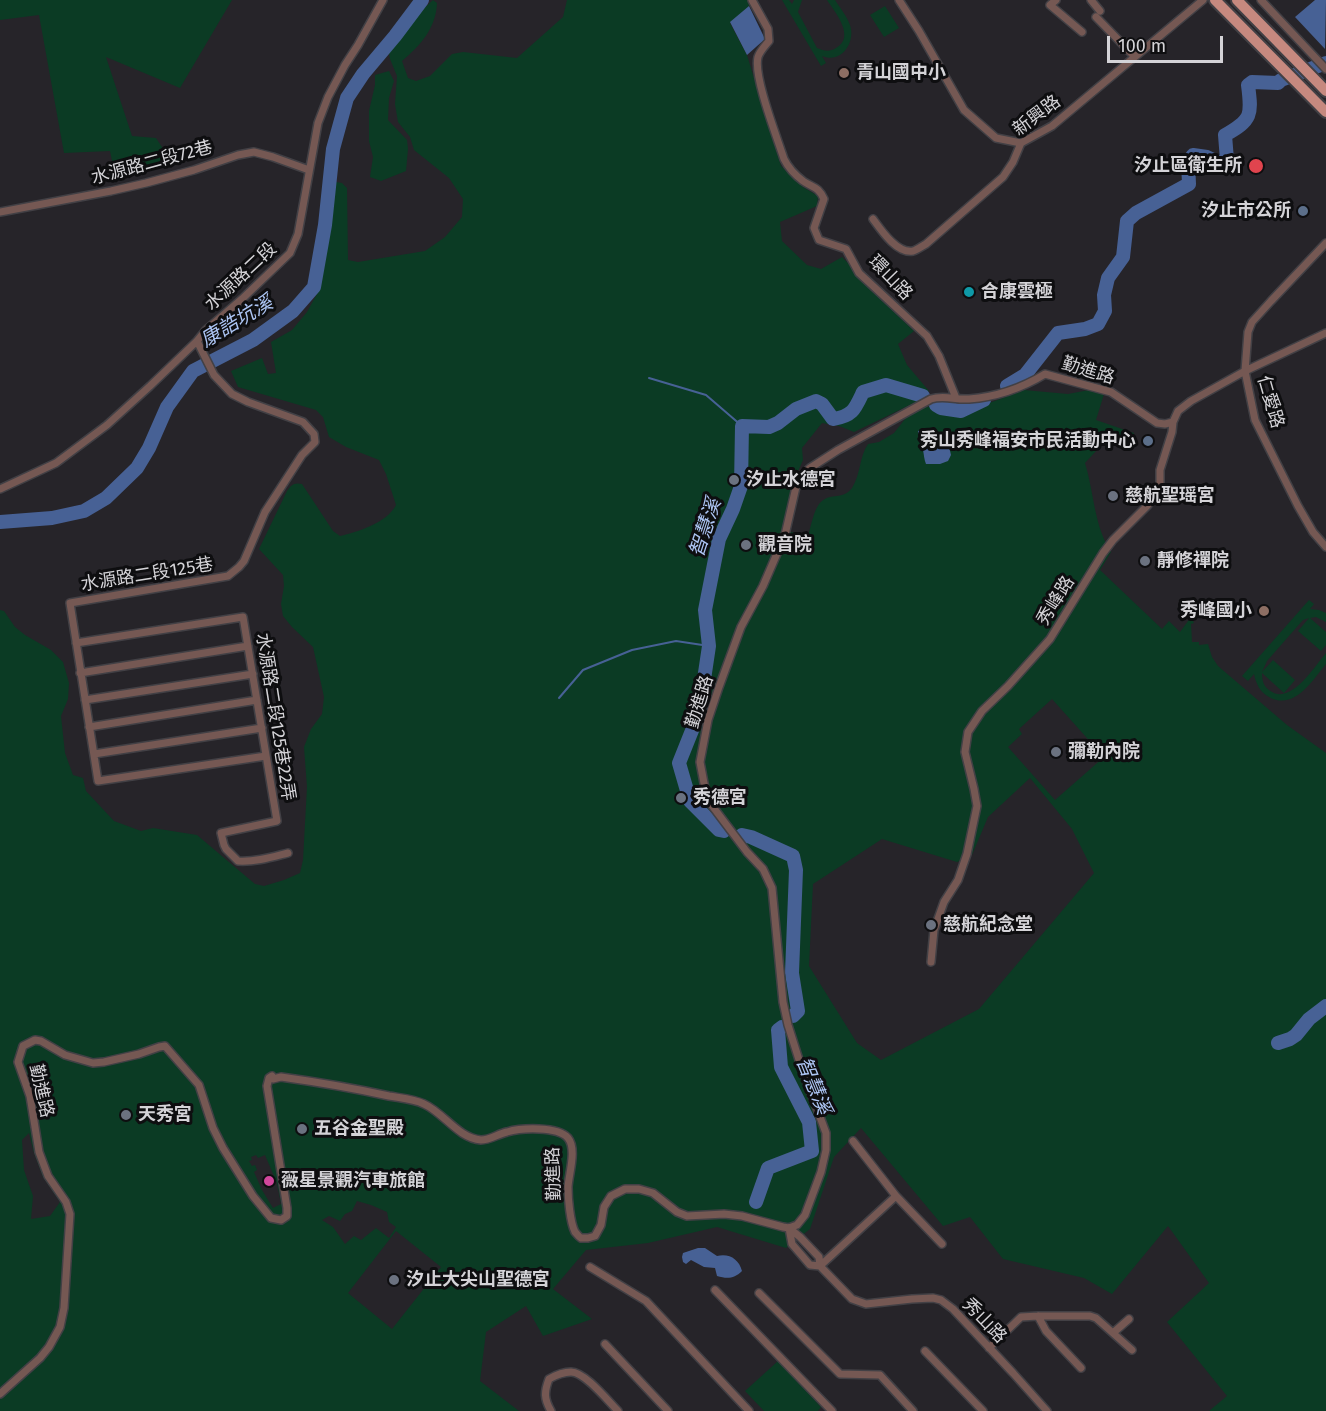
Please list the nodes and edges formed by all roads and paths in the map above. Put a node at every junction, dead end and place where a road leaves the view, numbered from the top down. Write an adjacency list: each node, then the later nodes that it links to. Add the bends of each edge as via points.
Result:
1 (383, 0): 16 (street, 水源路二段, via 328,96 318,123)
2 (752, 0): 23 (street, 環山路, via 768,29 769,41 758,59 758,77 784,159 824,199 814,228 819,240 846,249 859,273 927,336)
3 (899, 0): 15 (street, via 964,110 996,138)
4 (1056, 0): 10 (street, via 1050,5)
5 (1091, 0): 11 (street)
6 (1203, 0): 11 (street, 新興路)
7 (1215, 0): 14 (main road)
8 (1237, 0): 13 (main road)
9 (1261, 0): 12 (street)
10 (1082, 32)
11 (1134, 56): 15 (street, 新興路, via 1052,126)
12 (1326, 69)
13 (1326, 91)
14 (1326, 112)
15 (1021, 143): 18 (street, 新興路, via 1003,177 913,251 903,250)
16 (309, 171): 17 (street, 水源路二段72巷, via 254,152 137,185); 21 (street, 水源路二段, via 298,234 290,253 206,330)
17 (0, 212)
18 (873, 219)
19 (1326, 243): 22 (street, 仁愛路, via 1252,322)
20 (1326, 333): 22 (street, 秀峰路)
21 (198, 344): 25 (street, 水源路二段, via 107,425 63,458); 27 (street, 水源路二段125巷, via 214,375 232,394 303,422 314,434 315,442 302,455 265,512 239,567 228,576 70,603)
22 (1245, 371): 24 (street, 秀峰路, via 1191,401 1178,411); 26 (street, 仁愛路, via 1255,420 1298,506)
23 (956, 398): 24 (street, 勤進路, via 1005,392 1045,374 1111,392 1157,423); 41 (street, 勤進路, via 939,397 925,402 803,474 785,535 741,627 708,720 700,762 707,799 763,869 772,888 788,1025 826,1133 821,1172 805,1215)
24 (1173, 422): 38 (street, 秀峰路, via 1160,470 1160,490 1103,553 1050,639 982,711 968,732 965,752 977,806 968,854 934,930)
25 (0, 489)
26 (1326, 547)
27 (76, 643): 28 (street, 水源路二段125巷22弄, via 243,616); 29 (street, 水源路二段125巷)
28 (248, 646): 29 (street); 30 (street, 水源路二段125巷22弄)
29 (80, 673): 31 (street, 水源路二段125巷)
30 (253, 674): 31 (street); 32 (street, 水源路二段125巷22弄)
31 (85, 700): 33 (street, 水源路二段125巷)
32 (257, 700): 33 (street); 34 (street, 水源路二段125巷22弄)
33 (89, 727): 35 (street, 水源路二段125巷)
34 (262, 728): 35 (street); 36 (street, 水源路二段125巷22弄)
35 (94, 754): 36 (street, 水源路二段125巷, via 98,781)
36 (266, 756): 37 (street, 水源路二段125巷22弄, via 277,821 221,833 226,849 238,861)
37 (288, 853)
38 (932, 962)
39 (853, 1141): 40 (street)
40 (896, 1196): 42 (street); 43 (street)
41 (789, 1228): 43 (street, 秀山路, via 819,1257); 43 (street, 秀山路, via 792,1244 810,1265); 55 (street, 勤進路, via 742,1216 687,1216 653,1193 639,1189 611,1196 595,1236 581,1238 575,1232 570,1209 572,1150 570,1140 562,1133 519,1130 474,1139 423,1103 272,1076 267,1086 287,1216 281,1220 271,1218 223,1148 199,1085 165,1046 93,1063 35,1040 24,1046 18,1062 30,1096 39,1152 70,1214 64,1308 60,1327 49,1347)
42 (942, 1244)
43 (820, 1266): 51 (street, 秀山路, via 852,1299 866,1304 922,1298 941,1300)
44 (590, 1267): 59 (street, via 646,1301)
45 (715, 1290): 60 (street)
46 (759, 1293): 61 (street, via 840,1374 880,1375)
47 (1038, 1316): 49 (street, via 1090,1316); 51 (street, via 1021,1317); 54 (street, via 1046,1331)
48 (1129, 1319): 49 (street)
49 (1113, 1333): 52 (street)
50 (605, 1344): 58 (street)
51 (989, 1347): 63 (street, 秀山路)
52 (1132, 1350)
53 (925, 1351): 62 (street)
54 (1081, 1368)
55 (0, 1394)
56 (551, 1411): 57 (street, via 544,1391 549,1379 573,1371)
57 (618, 1411)
58 (668, 1411)
59 (749, 1411)
60 (832, 1411)
61 (913, 1411)
62 (983, 1411)
63 (1047, 1411)

